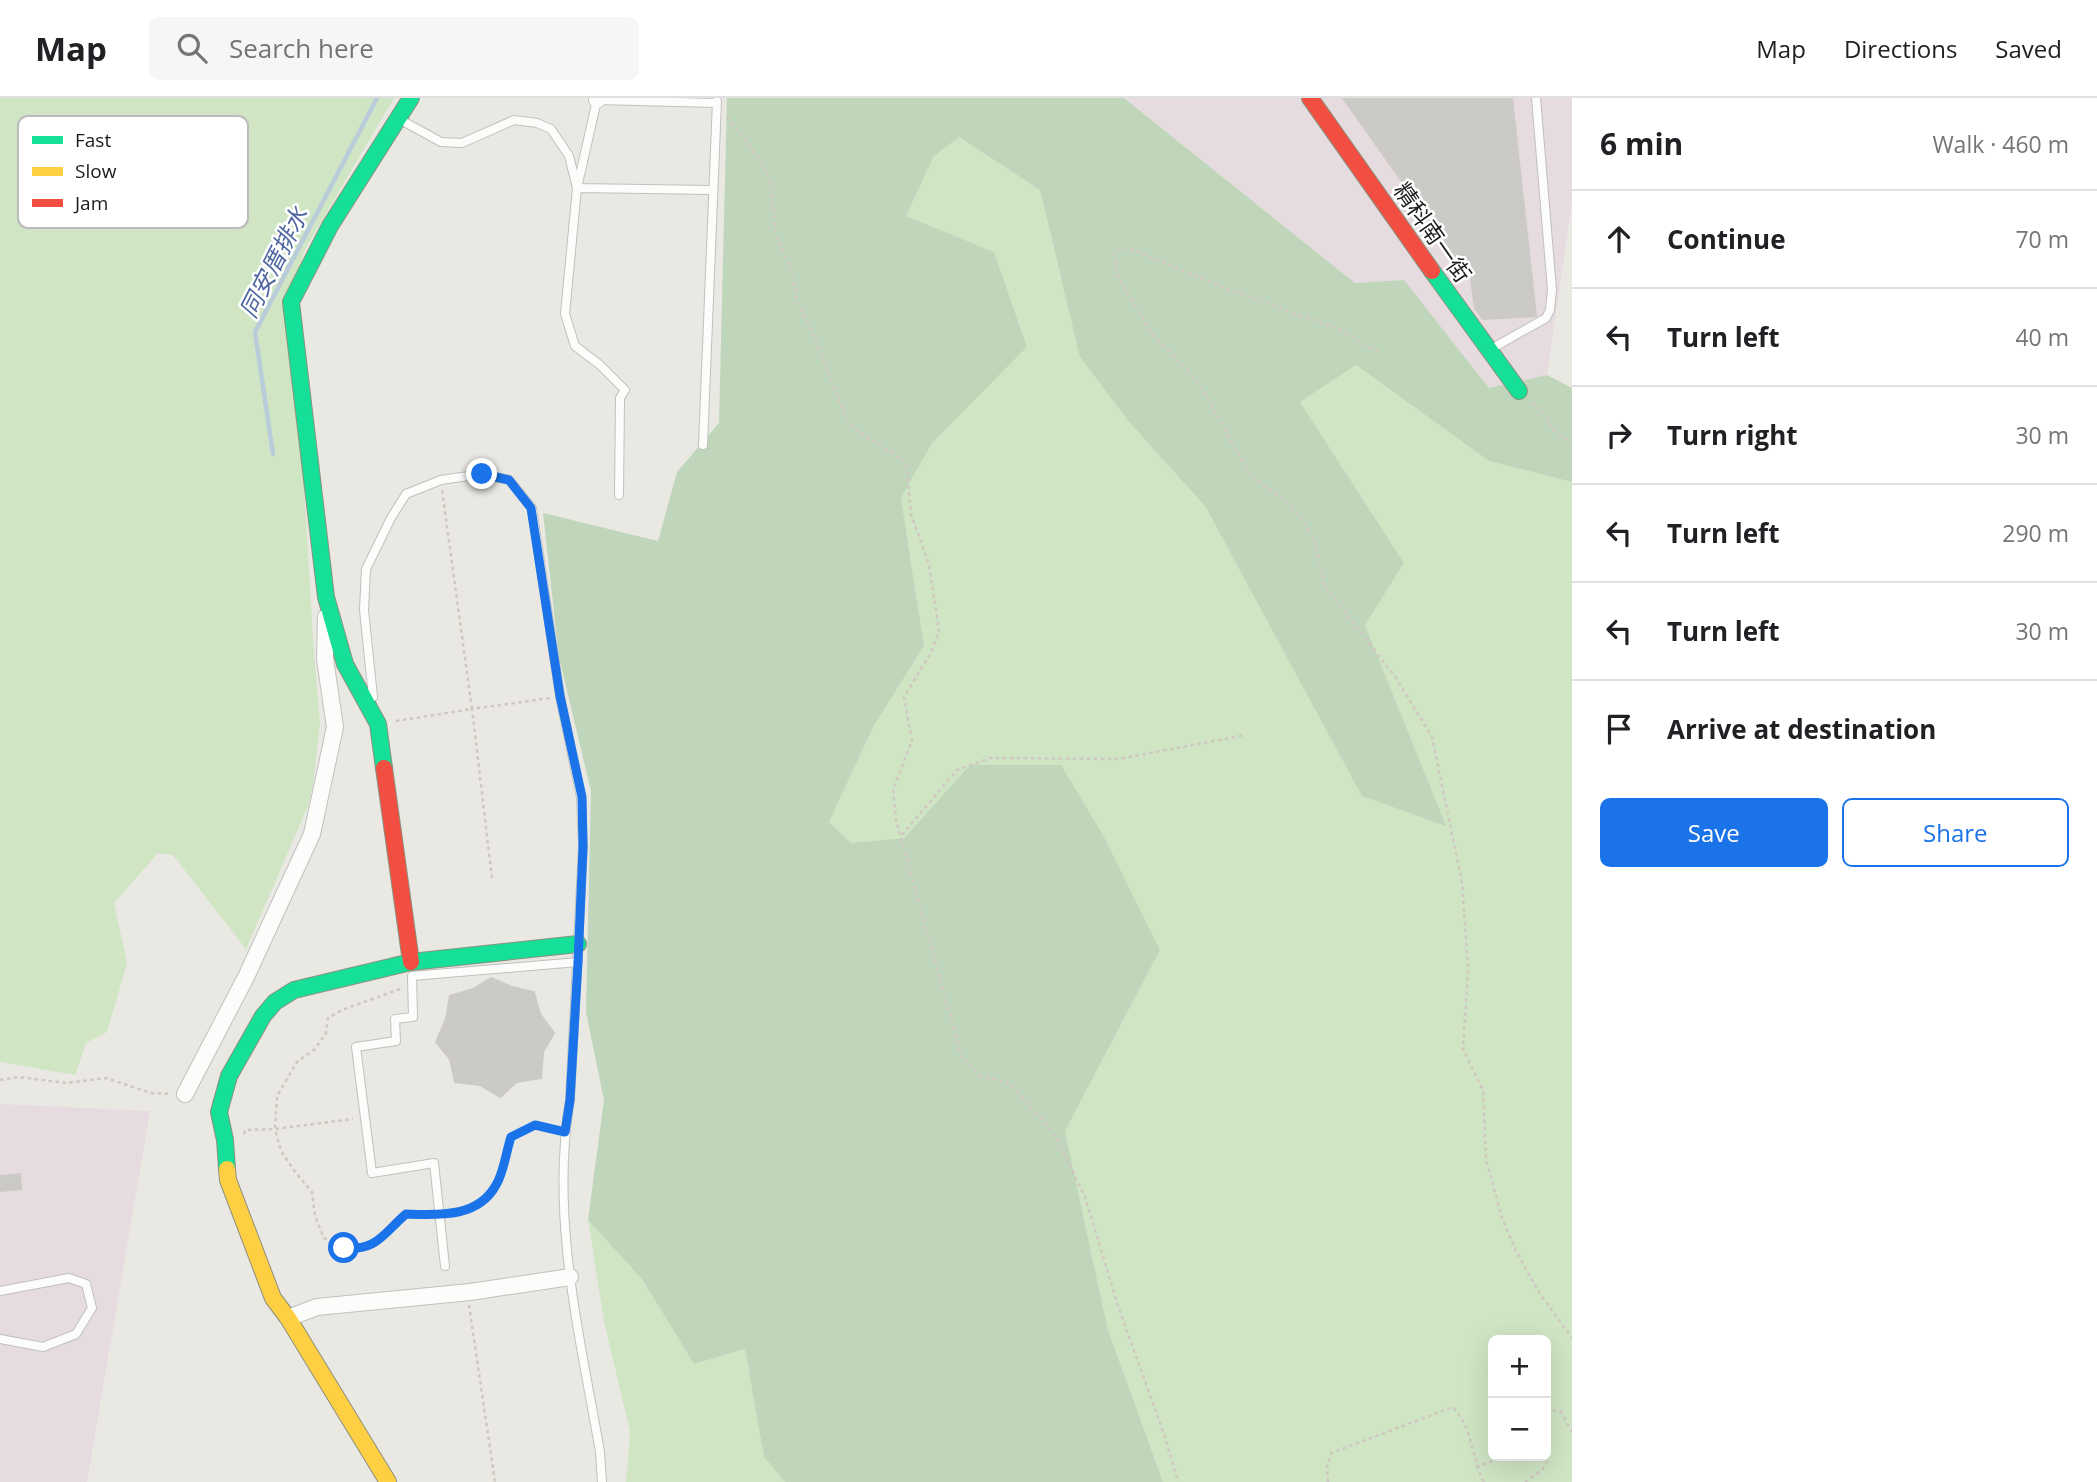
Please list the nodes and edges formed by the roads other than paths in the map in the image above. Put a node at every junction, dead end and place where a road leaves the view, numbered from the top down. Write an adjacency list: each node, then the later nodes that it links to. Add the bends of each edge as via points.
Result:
1 (411, 98): 6 (street)
2 (1310, 98): 9 (street, 精科南一街)
3 (1536, 98): 9 (lane, via 1550,310 1546,318)
4 (597, 99): 5 (lane); 7 (lane)
5 (717, 101): 8 (lane)
6 (397, 118): 7 (lane, via 441,142 462,143 514,120 537,123 551,129 569,156); 13 (street, via 330,226 291,302)
7 (577, 188): 8 (lane); 12 (lane, via 565,314 575,346 625,390 620,398)
8 (712, 190): 11 (lane)
9 (1488, 351): 10 (street, 精科南一街)
10 (1520, 391)
11 (703, 445)
12 (619, 495)
13 (326, 597): 14 (street, via 345,664); 18 (street, via 325,659 335,727 312,834)
14 (378, 723): 15 (lane, via 364,610 366,569 391,518 406,494 441,480 482,474 509,480 531,508 560,696 582,797); 17 (street)
15 (578, 944): 16 (lane); 17 (street)
16 (578, 962): 17 (lane); 20 (lane, via 565,1132)
17 (411, 969): 19 (lane, via 413,1017 395,1019 396,1041 356,1047 364,1117 372,1174 434,1163); 22 (street, via 294,990 263,1016 229,1076 219,1112 228,1180 273,1298)
18 (185, 1094)
19 (445, 1266)
20 (570, 1277): 22 (street, via 317,1307); 25 (lane)
21 (0, 1291): 23 (lane, via 69,1278 86,1284 92,1308 76,1334 43,1347)
22 (288, 1318): 24 (street)
23 (0, 1339)
24 (388, 1482)
25 (601, 1482)

